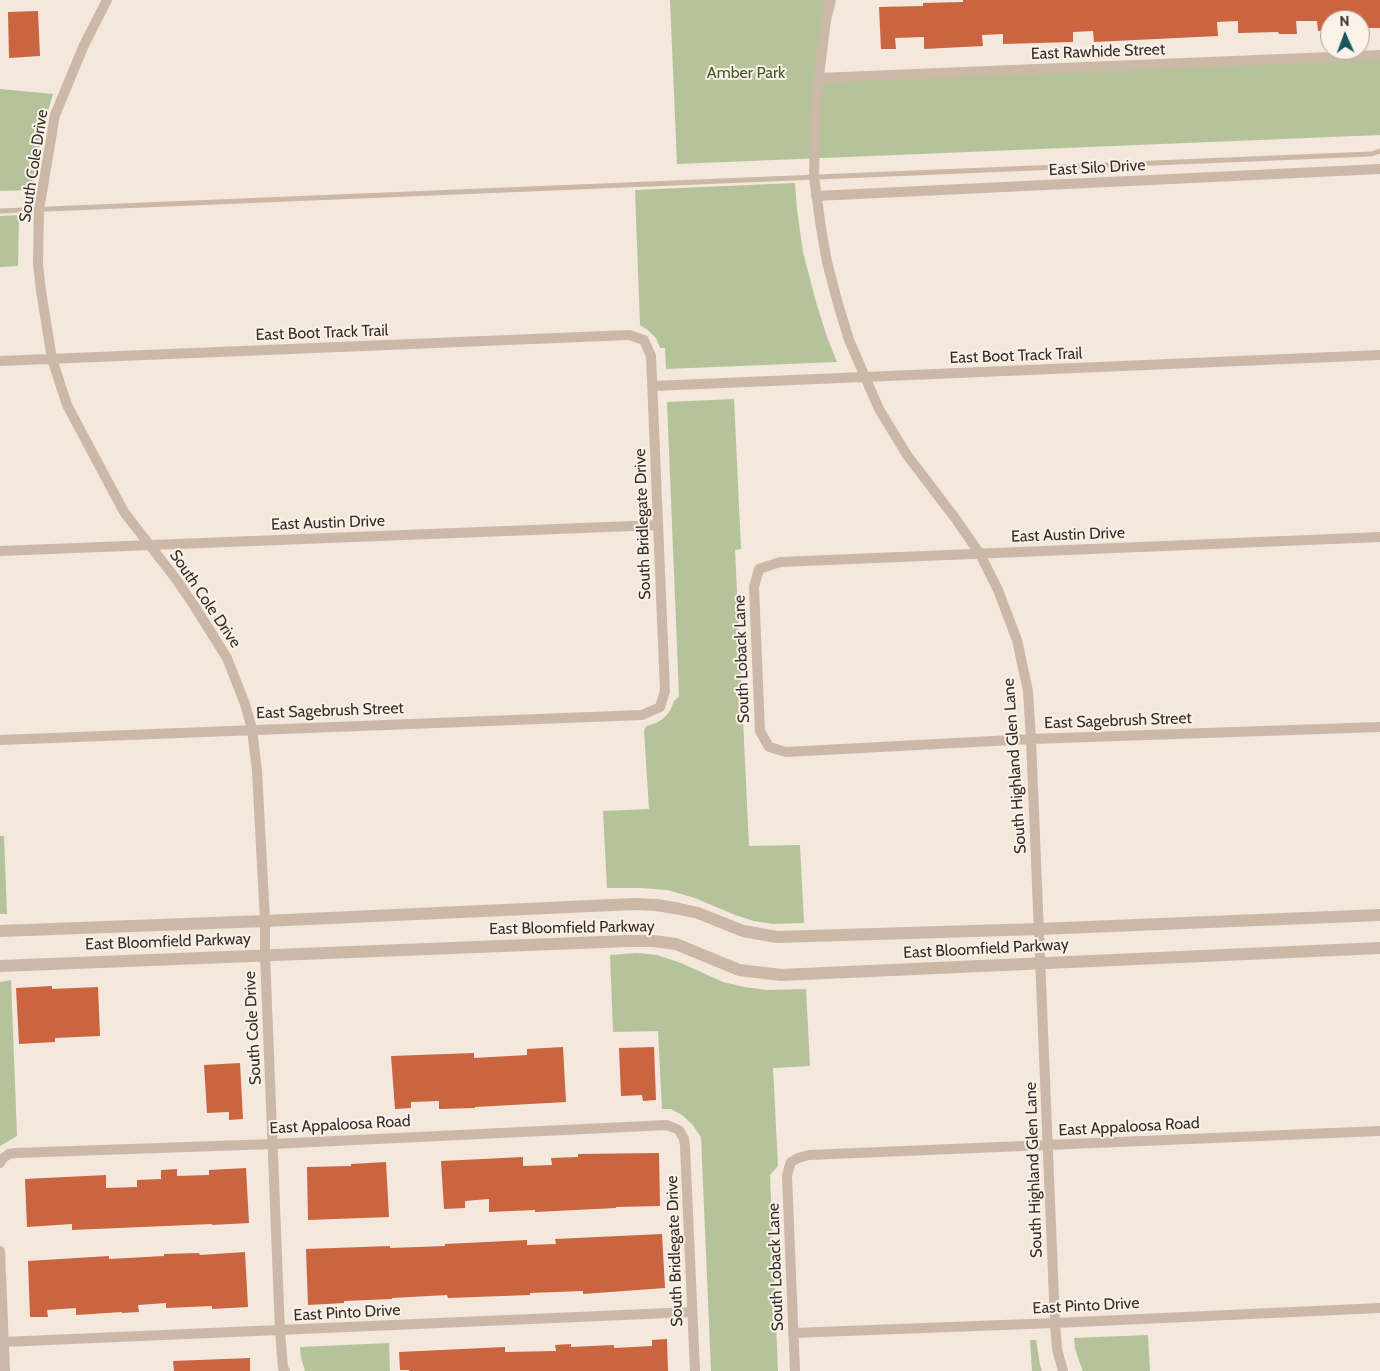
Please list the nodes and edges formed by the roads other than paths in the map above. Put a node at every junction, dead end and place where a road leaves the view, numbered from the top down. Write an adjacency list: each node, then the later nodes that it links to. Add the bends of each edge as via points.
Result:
1 (106, 0): 9 (street, South Cole Drive, via 55,115)
2 (831, 0): 4 (street, South Highland Glen Lane)
3 (1380, 55): 4 (street, East Rawhide Street)
4 (818, 78): 7 (street, South Highland Glen Lane)
5 (1380, 151): 7 (lane, via 1371,154)
6 (1380, 169): 8 (street, East Silo Drive)
7 (814, 177): 8 (street, South Highland Glen Lane); 9 (lane)
8 (816, 196): 15 (street, South Highland Glen Lane, via 838,304)
9 (39, 210): 10 (lane); 13 (street, South Cole Drive, via 40,292)
10 (0, 211)
11 (644, 340): 13 (street, East Boot Track Trail, via 629,335); 16 (street, South Bridlegate Drive, via 651,356)
12 (1380, 355): 15 (street, East Boot Track Trail)
13 (52, 359): 14 (street, East Boot Track Trail); 19 (street, South Cole Drive, via 68,405 124,512)
14 (0, 361)
15 (864, 377): 16 (street, East Boot Track Trail); 21 (street, South Highland Glen Lane, via 879,409 908,455)
16 (652, 386): 17 (street, South Bridlegate Drive)
17 (658, 525): 19 (street, East Austin Drive); 23 (street, South Bridlegate Drive, via 665,691)
18 (1380, 537): 21 (street, East Austin Drive)
19 (149, 546): 20 (street, East Austin Drive); 25 (street, South Cole Drive, via 176,579 227,658)
20 (0, 551)
21 (980, 554): 22 (street, East Austin Drive, via 780,562); 26 (street, South Highland Glen Lane, via 1018,640 1028,691)
22 (759, 569): 28 (street, South Loback Lane, via 754,587 760,731)
23 (660, 707): 25 (street, East Sagebrush Street, via 642,715)
24 (1380, 727): 26 (street, East Sagebrush Street)
25 (252, 729): 27 (street, East Sagebrush Street); 30 (street, South Cole Drive)
26 (1031, 739): 28 (street, East Sagebrush Street, via 786,752); 31 (street, South Highland Glen Lane)
27 (0, 740)
28 (769, 747)
29 (1380, 915): 31 (street, East Bloomfield Parkway)
30 (265, 921): 31 (street, East Bloomfield Parkway, via 634,904 689,911 744,931 777,937); 32 (street, East Bloomfield Parkway); 34 (street, South Cole Drive)
31 (1039, 929): 35 (street, South Highland Glen Lane)
32 (0, 931)
33 (1380, 948): 35 (street, East Bloomfield Parkway)
34 (264, 955): 35 (street, East Bloomfield Parkway, via 654,941 676,944 739,970 780,975); 36 (street, East Bloomfield Parkway); 39 (street, South Cole Drive)
35 (1040, 963): 40 (street, South Highland Glen Lane)
36 (0, 966)
37 (679, 1130): 39 (street, East Appaloosa Road, via 667,1125); 45 (street, South Bridlegate Drive, via 685,1146)
38 (1380, 1131): 40 (street, East Appaloosa Road)
39 (273, 1144): 41 (street, East Appaloosa Road, via 16,1152); 47 (street, South Cole Drive)
40 (1048, 1145): 42 (street, East Appaloosa Road, via 809,1156); 46 (street, South Highland Glen Lane)
41 (1, 1161)
42 (791, 1162): 48 (street, South Loback Lane, via 787,1176)
43 (0, 1251): 49 (street)
44 (1380, 1308): 46 (street, East Pinto Drive)
45 (692, 1312): 47 (street, East Pinto Drive); 52 (street, South Bridlegate Drive)
46 (1055, 1323): 48 (street, East Pinto Drive); 54 (street, South Highland Glen Lane)
47 (280, 1331): 49 (street, East Pinto Drive); 51 (street, South Cole Drive)
48 (793, 1333): 53 (street, South Loback Lane)
49 (3, 1342): 50 (street)
50 (5, 1371)
51 (285, 1371)
52 (695, 1371)
53 (795, 1371)
54 (1063, 1371)

